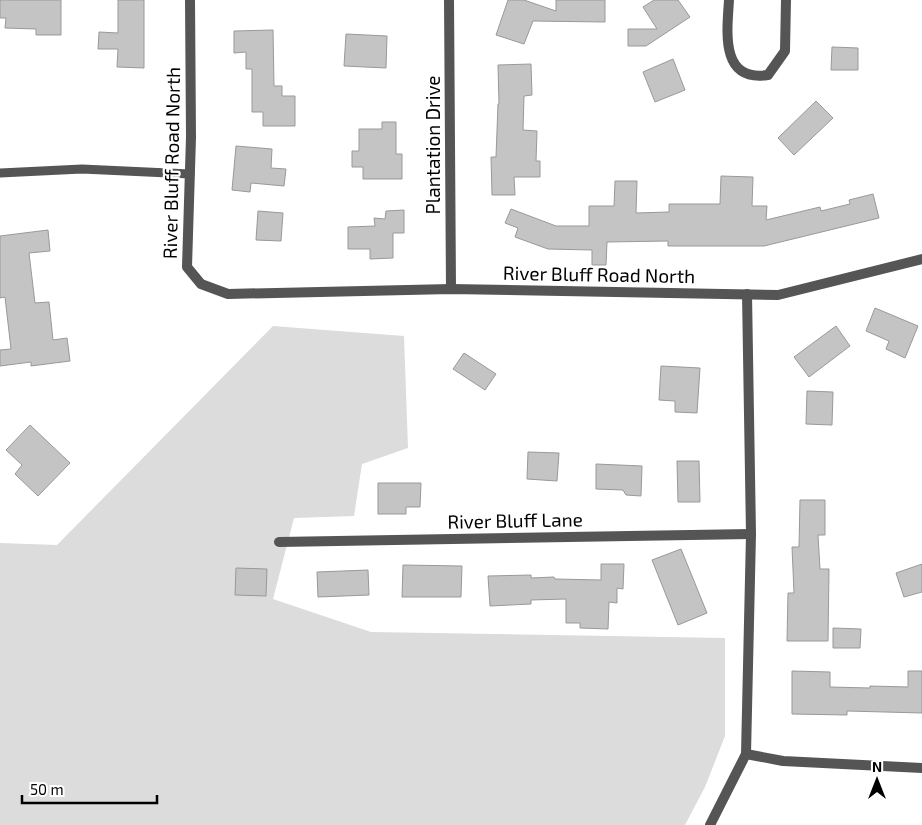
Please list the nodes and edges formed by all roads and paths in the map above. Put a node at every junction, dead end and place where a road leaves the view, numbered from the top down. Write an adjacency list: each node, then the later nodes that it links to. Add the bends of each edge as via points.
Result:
1 (190, 0): 6 (street, River Bluff Road North)
2 (449, 0): 8 (street, Plantation Drive)
3 (729, 0): 4 (street, via 727,42 731,56 739,69 750,76 760,76 768,75 785,51)
4 (786, 0)
5 (0, 173): 6 (lane, via 82,168)
6 (190, 174): 8 (street, River Bluff Road North, via 187,267 201,284 228,294)
7 (922, 259): 9 (street, River Bluff Road North, via 778,295)
8 (451, 289): 9 (street, River Bluff Road North)
9 (747, 294): 10 (street)
10 (751, 534): 11 (street, River Bluff Lane); 12 (street)
11 (280, 542)
12 (746, 754): 13 (street, via 783,761); 14 (street)
13 (922, 768)
14 (710, 825)

